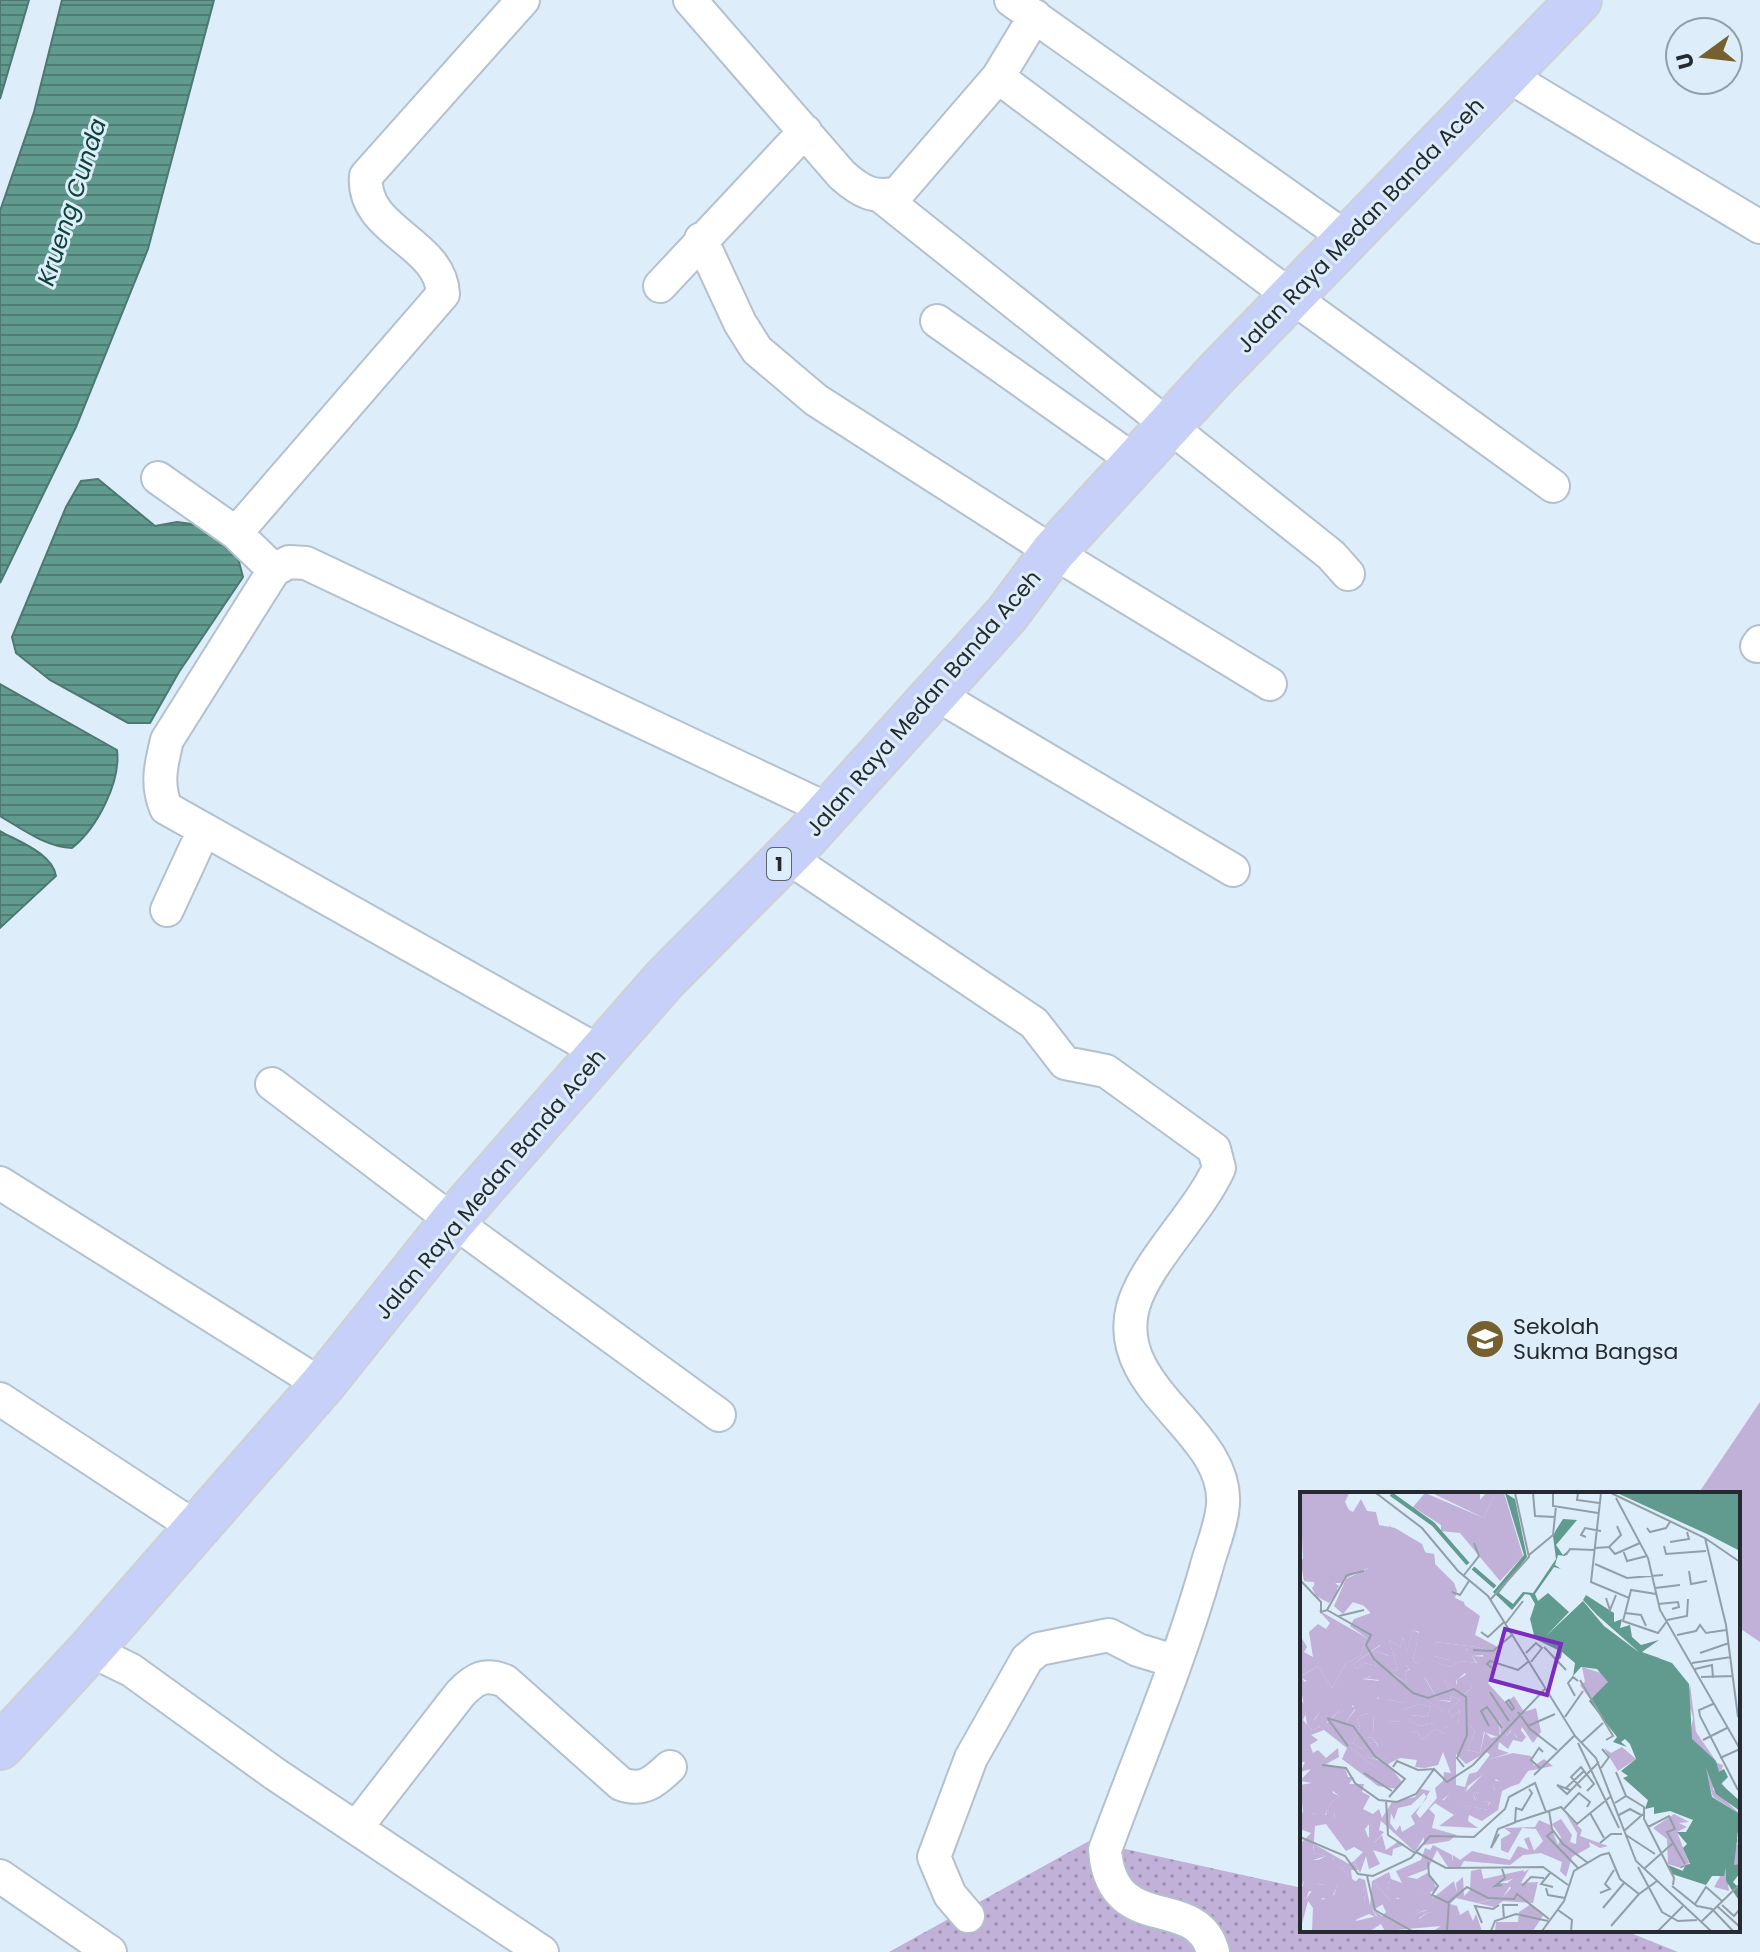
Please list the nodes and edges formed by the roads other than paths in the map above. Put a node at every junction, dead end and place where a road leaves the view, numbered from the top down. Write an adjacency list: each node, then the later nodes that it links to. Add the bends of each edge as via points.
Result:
1 (523, 0): 19 (street, via 366,176 371,208 434,266 443,280 443,294)
2 (690, 0): 7 (street)
3 (1565, 4): 5 (highway, Jalan Raya Medan Banda Aceh / 1)
4 (1023, 8): 6 (street); 11 (street)
5 (1505, 74): 9 (street); 11 (highway, Jalan Raya Medan Banda Aceh / 1)
6 (998, 77): 8 (street, via 898,193); 13 (street)
7 (805, 131): 8 (street, via 842,175 862,192); 10 (street)
8 (882, 197): 15 (street)
9 (1760, 227)
10 (701, 239): 12 (street); 20 (street, via 757,350 816,400)
11 (1348, 239): 13 (highway, Jalan Raya Medan Banda Aceh / 1)
12 (660, 286)
13 (1292, 297): 15 (highway, Jalan Raya Medan Banda Aceh / 1); 18 (street)
14 (937, 321): 16 (street)
15 (1167, 426): 16 (highway, Jalan Raya Medan Banda Aceh / 1); 22 (street)
16 (1135, 461): 20 (highway, Jalan Raya Medan Banda Aceh / 1)
17 (158, 478): 19 (street)
18 (1553, 486)
19 (236, 533): 21 (street)
20 (1053, 552): 23 (street); 24 (highway, Jalan Raya Medan Banda Aceh / 1, via 1007,614)
21 (274, 570): 25 (street, via 289,562 306,563); 26 (street, via 167,740 160,793 166,808)
22 (1348, 574)
23 (1270, 684)
24 (934, 693): 25 (highway, Jalan Raya Medan Banda Aceh / 1); 28 (street)
25 (829, 810): 27 (highway, Jalan Raya Medan Banda Aceh / 1)
26 (203, 832): 29 (street); 30 (street)
27 (786, 856): 30 (highway, Jalan Raya Medan Banda Aceh / 1); 39 (street, via 1034,1023 1065,1063 1106,1071 1214,1149 1219,1168 1208,1193 1147,1277 1129,1326 1132,1350 1143,1370 1170,1411 1208,1453 1223,1504)
28 (1233, 870)
29 (167, 910)
30 (600, 1052): 33 (highway, Jalan Raya Medan Banda Aceh / 1)
31 (272, 1084): 33 (street)
32 (0, 1183): 34 (street)
33 (453, 1221): 34 (highway, Jalan Raya Medan Banda Aceh / 1); 36 (street)
34 (322, 1385): 37 (highway, Jalan Raya Medan Banda Aceh / 1)
35 (0, 1399): 37 (street)
36 (719, 1415)
37 (195, 1527): 38 (highway, Jalan Raya Medan Banda Aceh / 1)
38 (90, 1650): 40 (highway, Jalan Raya Medan Banda Aceh / 1); 42 (street, via 131,1670)
39 (1174, 1661): 44 (street, via 1109,1635 1039,1649 1027,1659 971,1758 934,1857 950,1895); 47 (street, via 1105,1850 1107,1874 1118,1894 1189,1921 1211,1942)
40 (6, 1730)
41 (670, 1767): 42 (street, via 651,1784 635,1789 621,1784 505,1681 490,1675 473,1680 460,1694)
42 (356, 1828): 46 (street)
43 (0, 1876): 45 (street)
44 (968, 1916)
45 (110, 1952)
46 (542, 1952)
47 (1213, 1952)

